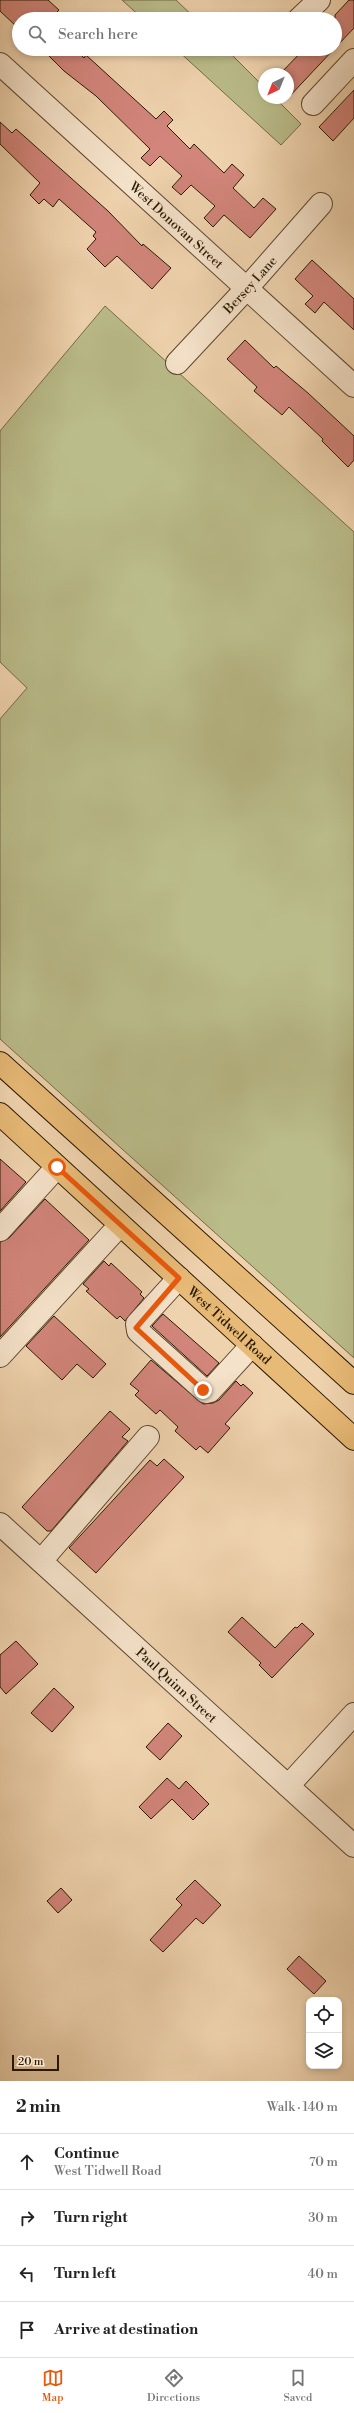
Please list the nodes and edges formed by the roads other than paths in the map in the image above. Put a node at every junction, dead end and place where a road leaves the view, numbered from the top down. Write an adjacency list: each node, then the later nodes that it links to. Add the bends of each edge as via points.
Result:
1 (320, 0): 2 (street)
2 (307, 12)
3 (354, 60): 5 (street)
4 (0, 64): 7 (street, West Donovan Street)
5 (313, 104)
6 (321, 204): 7 (street, Bersey Lane)
7 (247, 288): 8 (street, Bersey Lane); 9 (street, West Donovan Street)
8 (177, 362)
9 (354, 386)
10 (5, 1075): 18 (main road)
11 (0, 1114): 12 (main road, West Tidwell Road)
12 (57, 1167): 13 (main road, West Tidwell Road); 14 (street)
13 (120, 1224): 15 (main road, West Tidwell Road); 17 (street)
14 (0, 1230)
15 (179, 1278): 16 (main road, West Tidwell Road); 16 (street, via 137,1324 138,1331 206,1392 210,1391)
16 (252, 1345): 19 (main road, West Tidwell Road)
17 (0, 1356)
18 (354, 1383)
19 (352, 1433)
20 (148, 1437): 22 (street)
21 (0, 1524): 22 (street, Paul Quinn Street)
22 (42, 1562): 24 (street, Paul Quinn Street)
23 (354, 1714): 24 (street)
24 (288, 1786): 25 (street, Paul Quinn Street)
25 (354, 1846)

